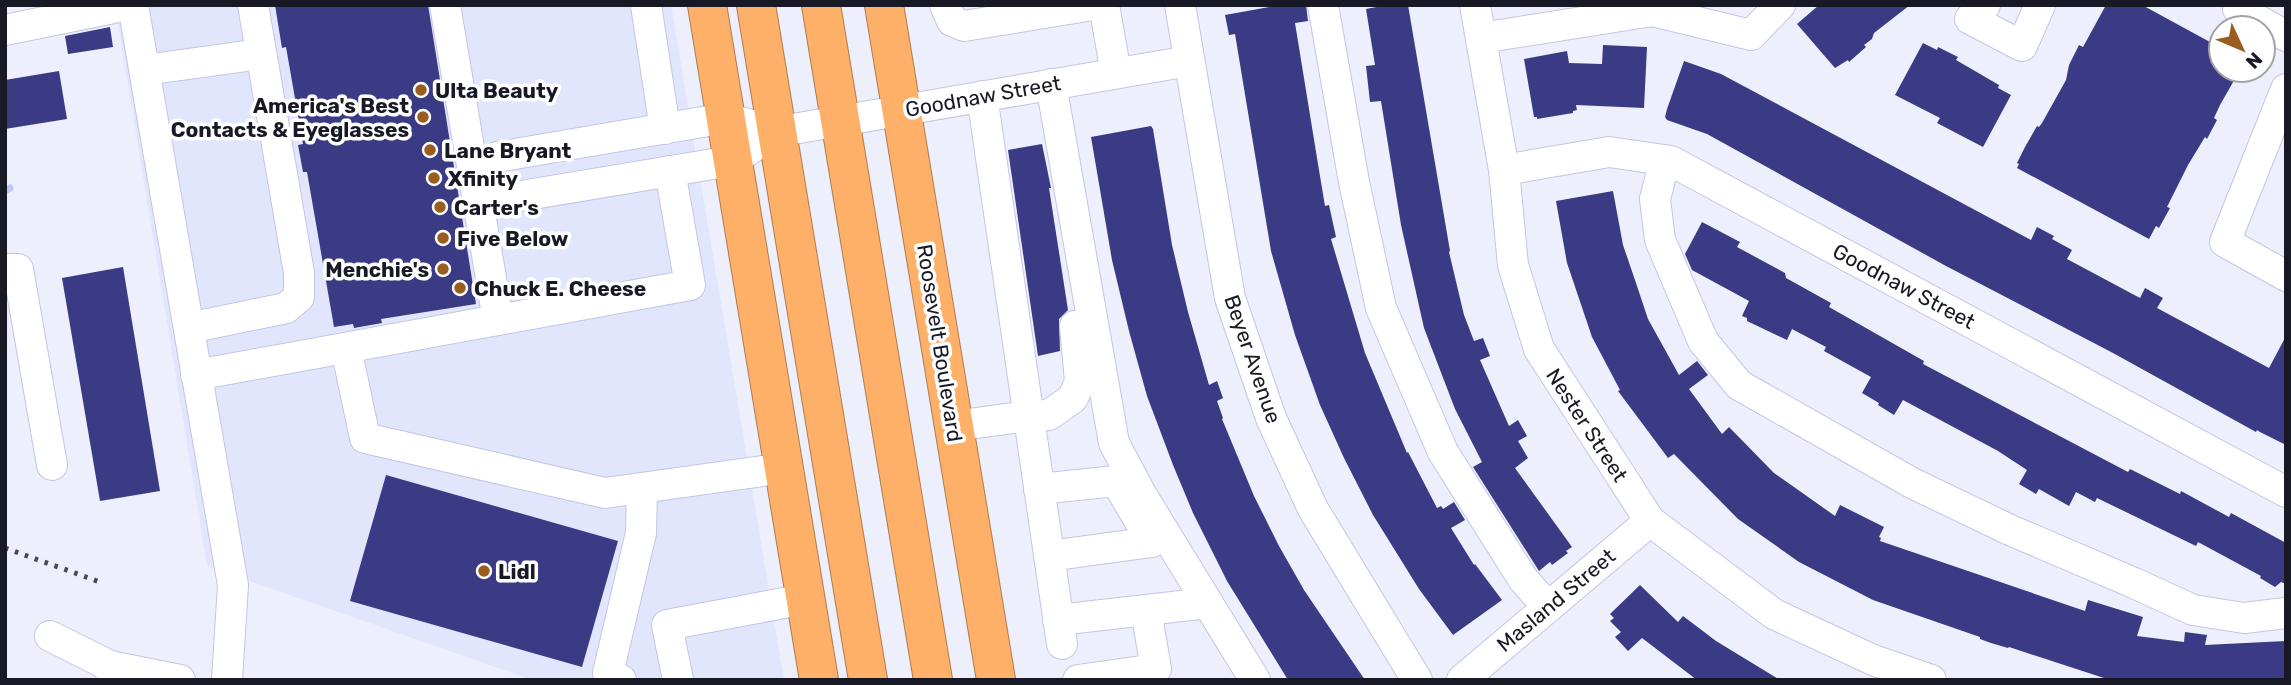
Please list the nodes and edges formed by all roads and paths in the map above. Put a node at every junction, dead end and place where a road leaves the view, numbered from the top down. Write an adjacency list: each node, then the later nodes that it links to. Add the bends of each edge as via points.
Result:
1 (128, 5): 20 (street)
2 (133, 5): 25 (street)
3 (253, 5): 23 (street)
4 (445, 5): 39 (street)
5 (646, 5): 33 (street)
6 (707, 5): 31 (highway)
7 (756, 5): 34 (highway)
8 (821, 5): 32 (highway)
9 (884, 5): 30 (highway, Roosevelt Boulevard)
10 (944, 5): 11 (street, via 952,20 964,26)
11 (1093, 5)
12 (1104, 5): 26 (street)
13 (1180, 5): 24 (street, Beyer Avenue)
14 (1323, 5): 57 (street, via 1381,308 1443,452 1523,579)
15 (1475, 5): 22 (street, Nester Street)
16 (1780, 5): 22 (street, via 1751,35 1652,11)
17 (1985, 5): 18 (street, via 1970,19 2022,46)
18 (2040, 5)
19 (2236, 7): 21 (street)
20 (5, 30)
21 (2286, 36)
22 (1481, 38): 37 (street, Nester Street)
23 (261, 54): 25 (street); 43 (street, via 299,273 299,296 286,308)
24 (1189, 61): 26 (street, Goodnaw Street); 72 (street, Beyer Avenue, via 1230,298 1271,418 1313,509)
25 (145, 71): 43 (street)
26 (1116, 73): 27 (street, Goodnaw Street)
27 (1046, 85): 29 (street, Goodnaw Street); 46 (street, via 1053,177 1080,381 1073,398 1049,415); 56 (street, via 1114,443)
28 (2286, 89): 41 (street, via 2225,242)
29 (982, 96): 30 (street, Goodnaw Street); 46 (street)
30 (901, 110): 32 (street, Goodnaw Street); 47 (highway, Roosevelt Boulevard)
31 (726, 118): 33 (street); 34 (street, Goodnaw Street); 36 (highway)
32 (840, 121): 34 (street, Goodnaw Street); 68 (highway)
33 (665, 129): 39 (street, via 497,157)
34 (776, 132): 36 (street, Goodnaw Street); 67 (highway)
35 (1665, 160): 37 (street, Goodnaw Street, via 1609,152); 52 (street, Goodnaw Street); 59 (street, via 1655,199 1660,240 1703,341 1739,385 1912,483 2193,610 2244,618)
36 (732, 161): 38 (street); 49 (highway)
37 (1504, 170): 53 (street, Nester Street, via 1513,265 1539,349)
38 (670, 171): 39 (street, via 503,199); 42 (street, via 691,285)
39 (476, 182): 42 (street)
40 (12, 269): 48 (street)
41 (2286, 276)
42 (498, 320): 44 (street)
43 (189, 328): 45 (street)
44 (346, 348): 45 (street); 50 (street, via 365,438 606,494)
45 (196, 375): 63 (street, via 233,585)
46 (1028, 416): 47 (street); 51 (street)
47 (954, 426): 69 (highway, Roosevelt Boulevard)
48 (52, 465)
49 (784, 468): 50 (street); 55 (highway)
50 (642, 489): 64 (street, via 641,533 608,673)
51 (1039, 489): 54 (street); 54 (street, via 1116,481 1152,542)
52 (2286, 492)
53 (1650, 521): 57 (street, Masland Street); 74 (street, Nester Street, via 1774,614 1873,660)
54 (1049, 556): 58 (street, via 1060,632)
55 (805, 599): 65 (street, via 667,625); 66 (highway)
56 (1208, 603): 58 (street); 71 (street)
57 (1548, 607): 73 (street, Masland Street)
58 (1146, 610): 70 (street, via 1156,669)
59 (2286, 613)
60 (50, 636): 61 (street)
61 (111, 673): 62 (street)
62 (180, 680)
63 (227, 680)
64 (621, 680)
65 (678, 680)
66 (819, 680)
67 (868, 680)
68 (933, 680)
69 (996, 680)
70 (1078, 680)
71 (1255, 680)
72 (1417, 680)
73 (1462, 680)
74 (1931, 680)

